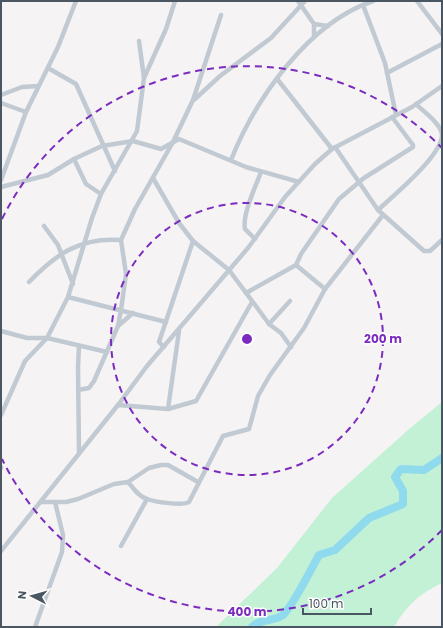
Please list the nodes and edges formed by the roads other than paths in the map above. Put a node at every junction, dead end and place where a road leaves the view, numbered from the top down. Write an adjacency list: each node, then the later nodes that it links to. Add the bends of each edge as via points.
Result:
1 (76, 1): 14 (street)
2 (175, 1): 16 (street, via 166,29)
3 (373, 1): 6 (street)
4 (417, 1): 10 (street)
5 (301, 2): 8 (street); 21 (street, via 271,38)
6 (363, 5): 9 (street); 15 (street)
7 (220, 15): 21 (street)
8 (314, 24): 9 (street); 11 (street)
9 (328, 26): 11 (street)
10 (442, 34)
11 (314, 37): 17 (street, via 295,56)
12 (139, 41): 16 (street)
13 (442, 44): 15 (street)
14 (48, 68): 18 (street); 28 (street, via 76,84)
15 (387, 73): 25 (street)
16 (144, 78): 26 (street, via 138,129)
17 (278, 80): 29 (street); 31 (street, via 247,124)
18 (38, 86): 20 (street, via 22,87); 24 (street)
19 (442, 86): 23 (street)
20 (1, 94)
21 (193, 100): 27 (street)
22 (1, 103): 24 (street)
23 (416, 104): 25 (street); 40 (street, via 438,126 442,133 442,141 426,166)
24 (26, 112): 35 (street)
25 (394, 116): 29 (street); 37 (street, via 412,147)
26 (133, 141): 27 (street, via 159,149); 28 (street); 32 (street)
27 (172, 142): 31 (street, via 181,140); 34 (street)
28 (102, 146): 30 (street); 32 (street)
29 (334, 148): 36 (street); 37 (street)
30 (74, 159): 38 (street, via 48,175); 39 (street, via 86,184)
31 (231, 160): 33 (street)
32 (115, 171): 39 (street)
33 (261, 172): 36 (street); 43 (street, via 245,221 245,229)
34 (152, 178): 44 (street); 46 (street)
35 (1, 180)
36 (298, 182): 43 (street)
37 (358, 183): 40 (street); 49 (street, via 339,199)
38 (1, 187)
39 (101, 194): 47 (street)
40 (378, 210): 41 (street)
41 (383, 215): 45 (street, via 424,251 430,251); 53 (street)
42 (44, 226): 48 (street)
43 (255, 239): 50 (street)
44 (121, 240): 47 (street); 58 (street, via 126,274)
45 (442, 240)
46 (193, 241): 50 (street); 60 (street)
47 (86, 242): 48 (street); 52 (street)
48 (62, 254): 51 (street, via 48,263); 52 (street)
49 (296, 265): 53 (street); 54 (street)
50 (229, 270): 54 (street); 64 (street)
51 (29, 282)
52 (73, 284): 55 (street)
53 (325, 289): 68 (street)
54 (246, 293): 57 (street)
55 (68, 298): 58 (street); 65 (street)
56 (290, 301): 61 (street)
57 (252, 302): 61 (street); 72 (street, via 199,399)
58 (121, 310): 59 (street); 62 (street)
59 (133, 312): 60 (street); 62 (street)
60 (166, 322): 67 (street, via 160,342)
61 (270, 324): 68 (street)
62 (118, 326): 69 (street)
63 (1, 331): 65 (street, via 26,338)
64 (179, 331): 67 (street); 72 (street)
65 (47, 338): 66 (street); 73 (street, via 25,361)
66 (79, 346): 69 (street); 70 (street)
67 (164, 347): 71 (street)
68 (292, 347): 76 (street, via 270,375 258,396 249,429 223,436)
69 (107, 352): 70 (street, via 89,388)
70 (78, 390): 74 (street)
71 (118, 405): 72 (street); 74 (street)
72 (168, 409)
73 (1, 415)
74 (79, 453): 78 (street)
75 (128, 482): 76 (street, via 149,468 166,465); 77 (street, via 136,492); 79 (street, via 114,484 78,499)
76 (198, 482): 77 (street, via 187,504)
77 (147, 499): 80 (street)
78 (41, 502): 79 (street); 81 (street)
79 (55, 502): 82 (street, via 63,535 62,552)
80 (121, 546)
81 (1, 551)
82 (35, 627)

